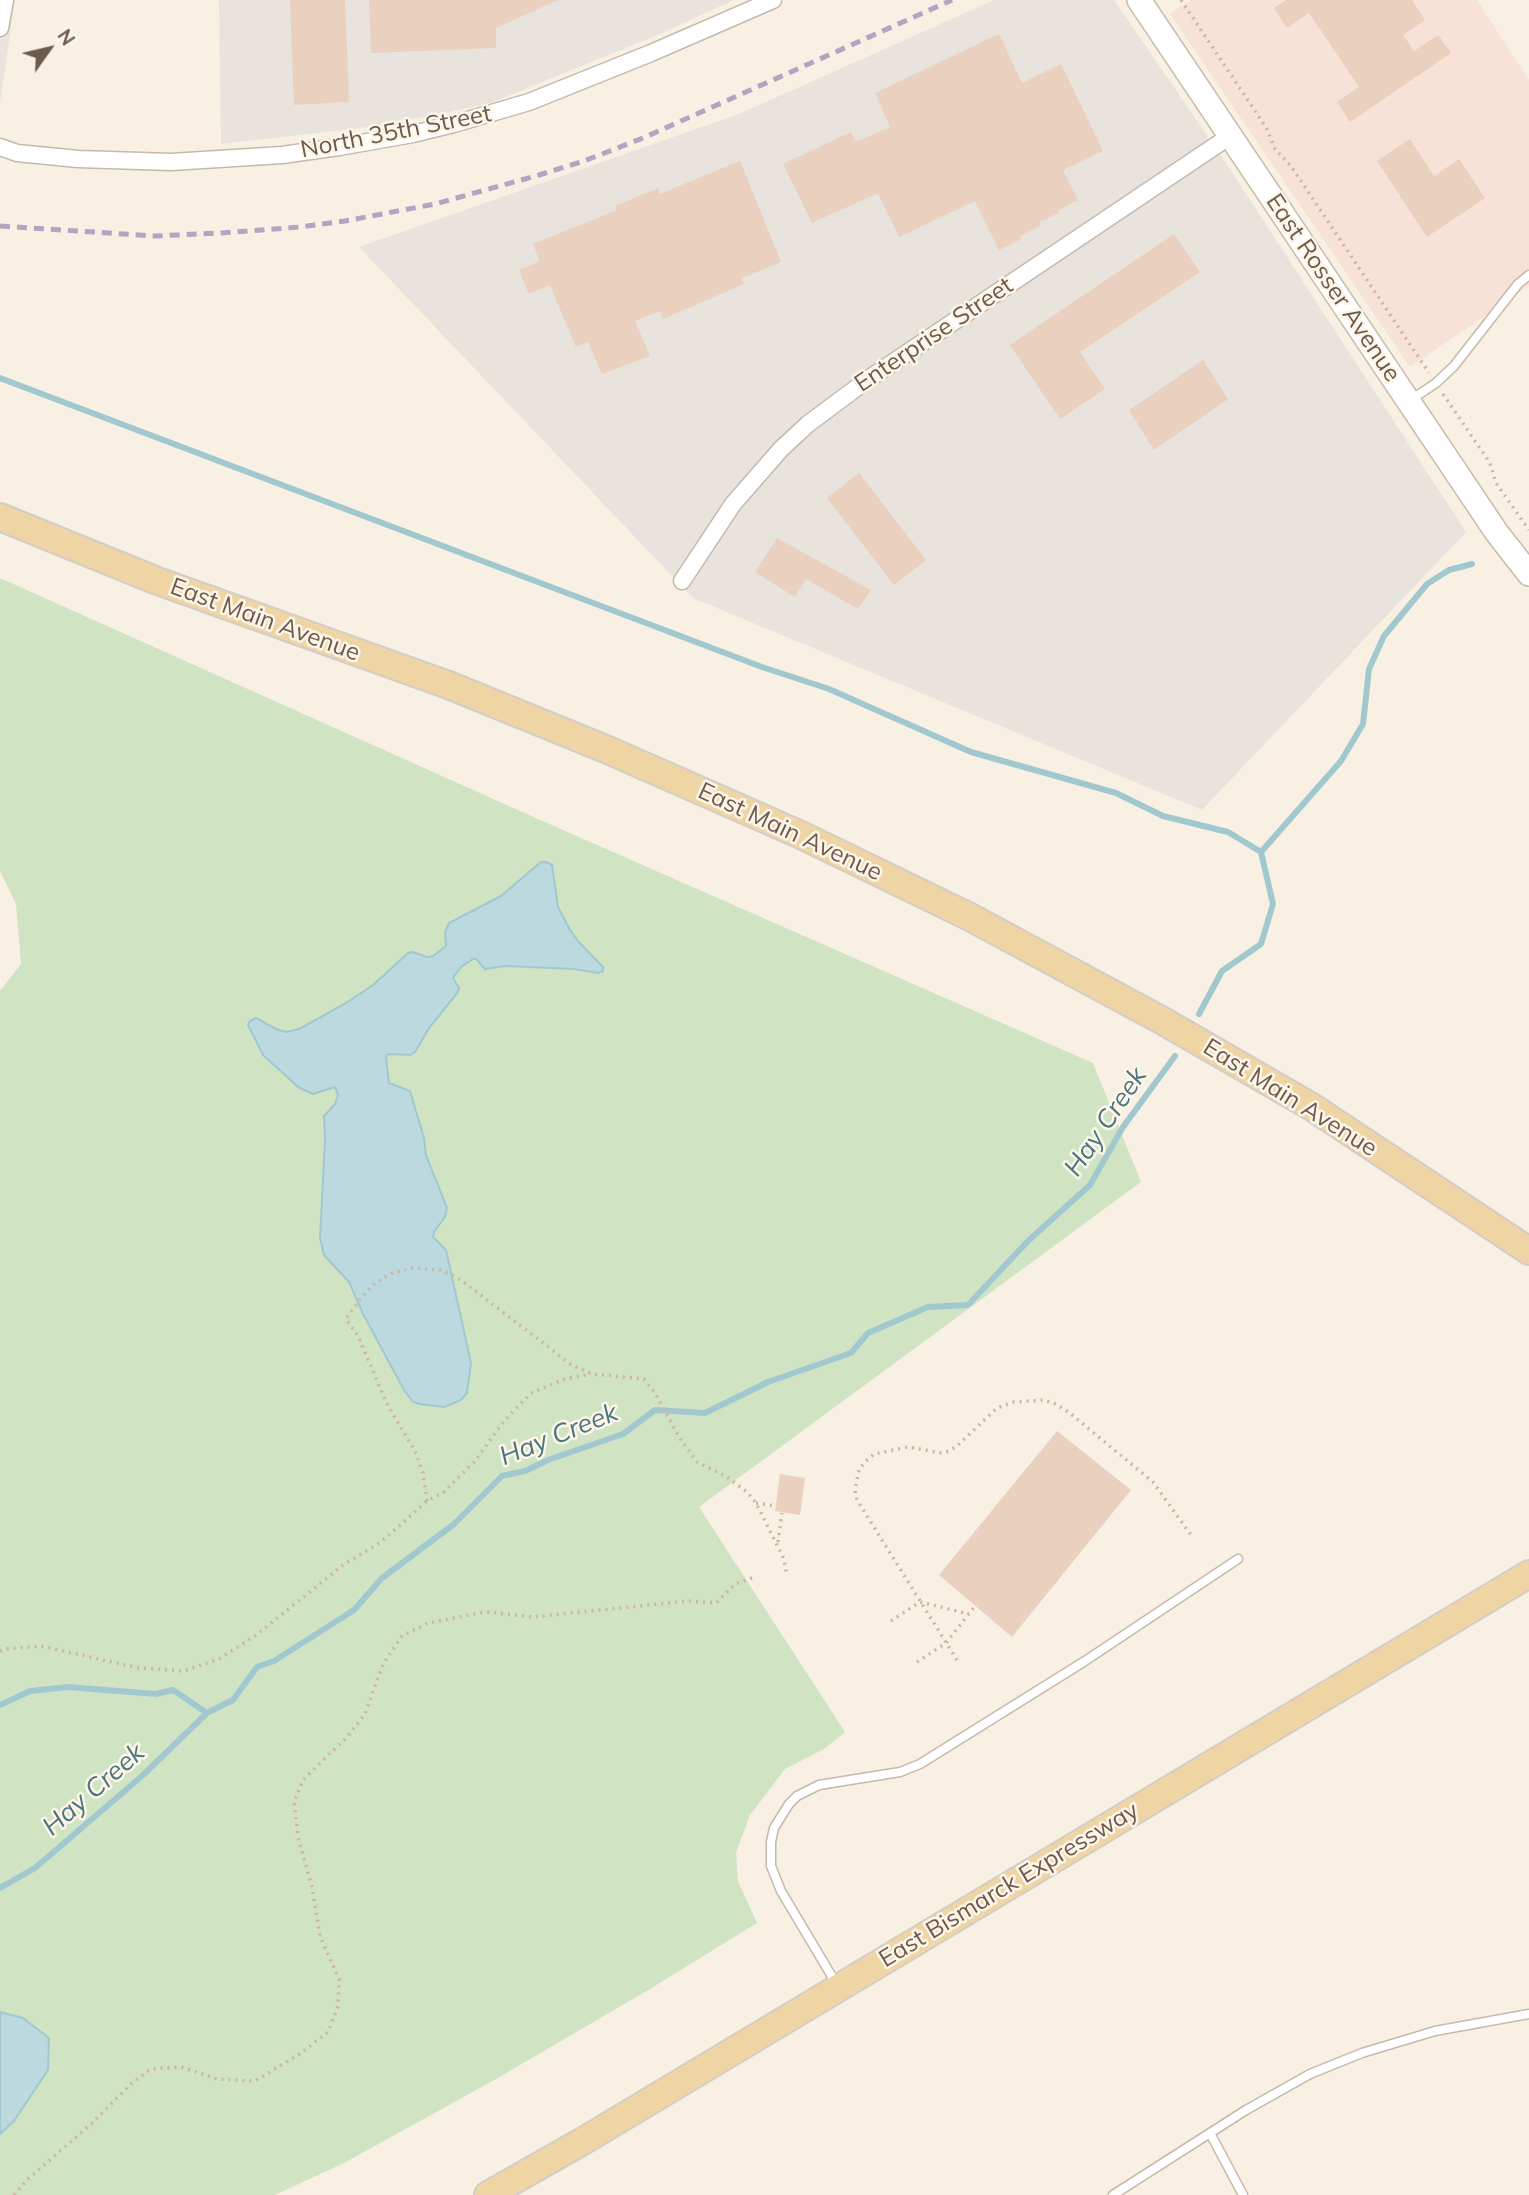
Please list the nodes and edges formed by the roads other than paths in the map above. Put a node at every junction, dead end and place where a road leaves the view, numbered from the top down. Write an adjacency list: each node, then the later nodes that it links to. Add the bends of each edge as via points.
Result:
1 (5, 0): 4 (street)
2 (773, 0): 6 (street, North 35th Street, via 529,102 413,134 282,155 170,162 78,159)
3 (1139, 0): 5 (street, East Rosser Avenue)
4 (0, 28)
5 (1230, 136): 8 (street, East Rosser Avenue); 11 (street, Enterprise Street, via 808,424 733,504)
6 (0, 147)
7 (1529, 275): 8 (lane, via 1461,358)
8 (1409, 401): 10 (street, East Rosser Avenue)
9 (0, 517): 12 (main road, East Main Avenue, via 155,580 446,684 801,835 970,917 1163,1021 1312,1107)
10 (1525, 569)
11 (682, 581)
12 (1529, 1251)
13 (1238, 1559): 15 (lane, via 920,1764 900,1772 819,1784 789,1804 774,1828 773,1873)
14 (1529, 1574): 15 (main road, East Bismarck Expressway)
15 (839, 1987): 18 (main road, East Bismarck Expressway)
16 (1529, 2014): 17 (lane, via 1435,2031 1362,2053 1310,2074)
17 (1210, 2133): 19 (lane); 20 (lane)
18 (488, 2195)
19 (1113, 2195)
20 (1243, 2195)

